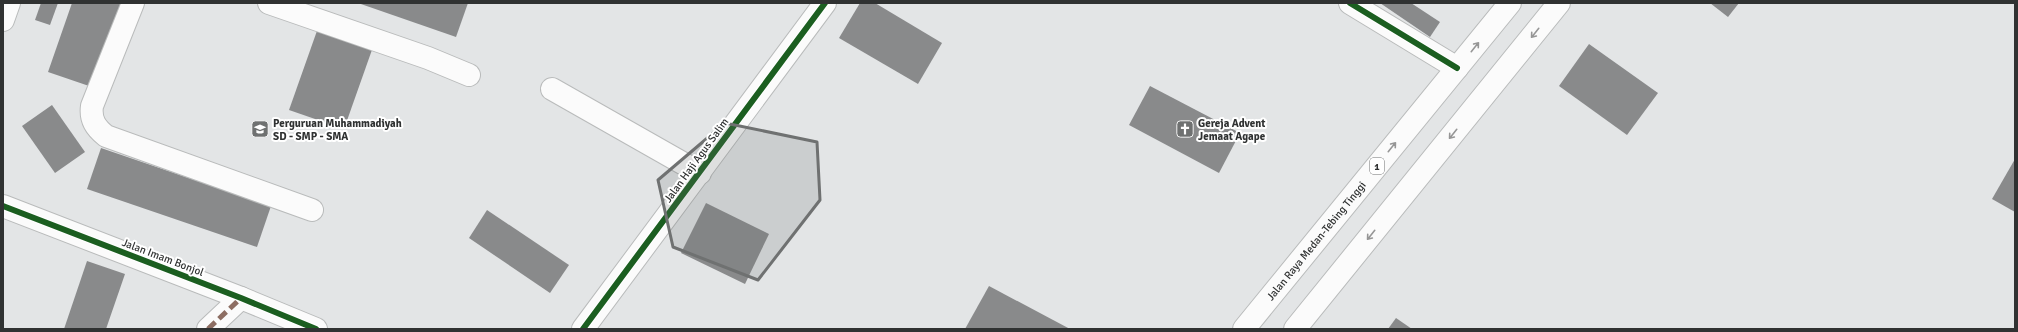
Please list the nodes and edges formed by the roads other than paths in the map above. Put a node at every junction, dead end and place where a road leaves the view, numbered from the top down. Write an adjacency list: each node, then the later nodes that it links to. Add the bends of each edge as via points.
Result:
1 (9, 3): 8 (main road)
2 (133, 3): 14 (main road, via 92,106 91,114 98,130 106,136)
3 (269, 3): 10 (main road, via 428,58)
4 (825, 3): 12 (main road, Jalan Haji Agus Salim)
5 (1350, 3): 9 (main road)
6 (1510, 3): 9 (main road, Jalan Raya Medan-Tebing Tinggi / 1, one-way to 6)
7 (1559, 3): 20 (main road, one-way to 20)
8 (3, 20)
9 (1457, 68): 19 (main road, Jalan Raya Medan-Tebing Tinggi / 1, one-way to 9)
10 (469, 75)
11 (552, 89): 12 (main road)
12 (700, 173): 18 (main road, Jalan Haji Agus Salim)
13 (3, 206): 15 (main road, Jalan Imam Bonjol)
14 (312, 210)
15 (241, 298): 16 (main road); 17 (main road, Jalan Imam Bonjol)
16 (208, 329)
17 (316, 329)
18 (583, 329)
19 (1244, 329)
20 (1295, 329)

